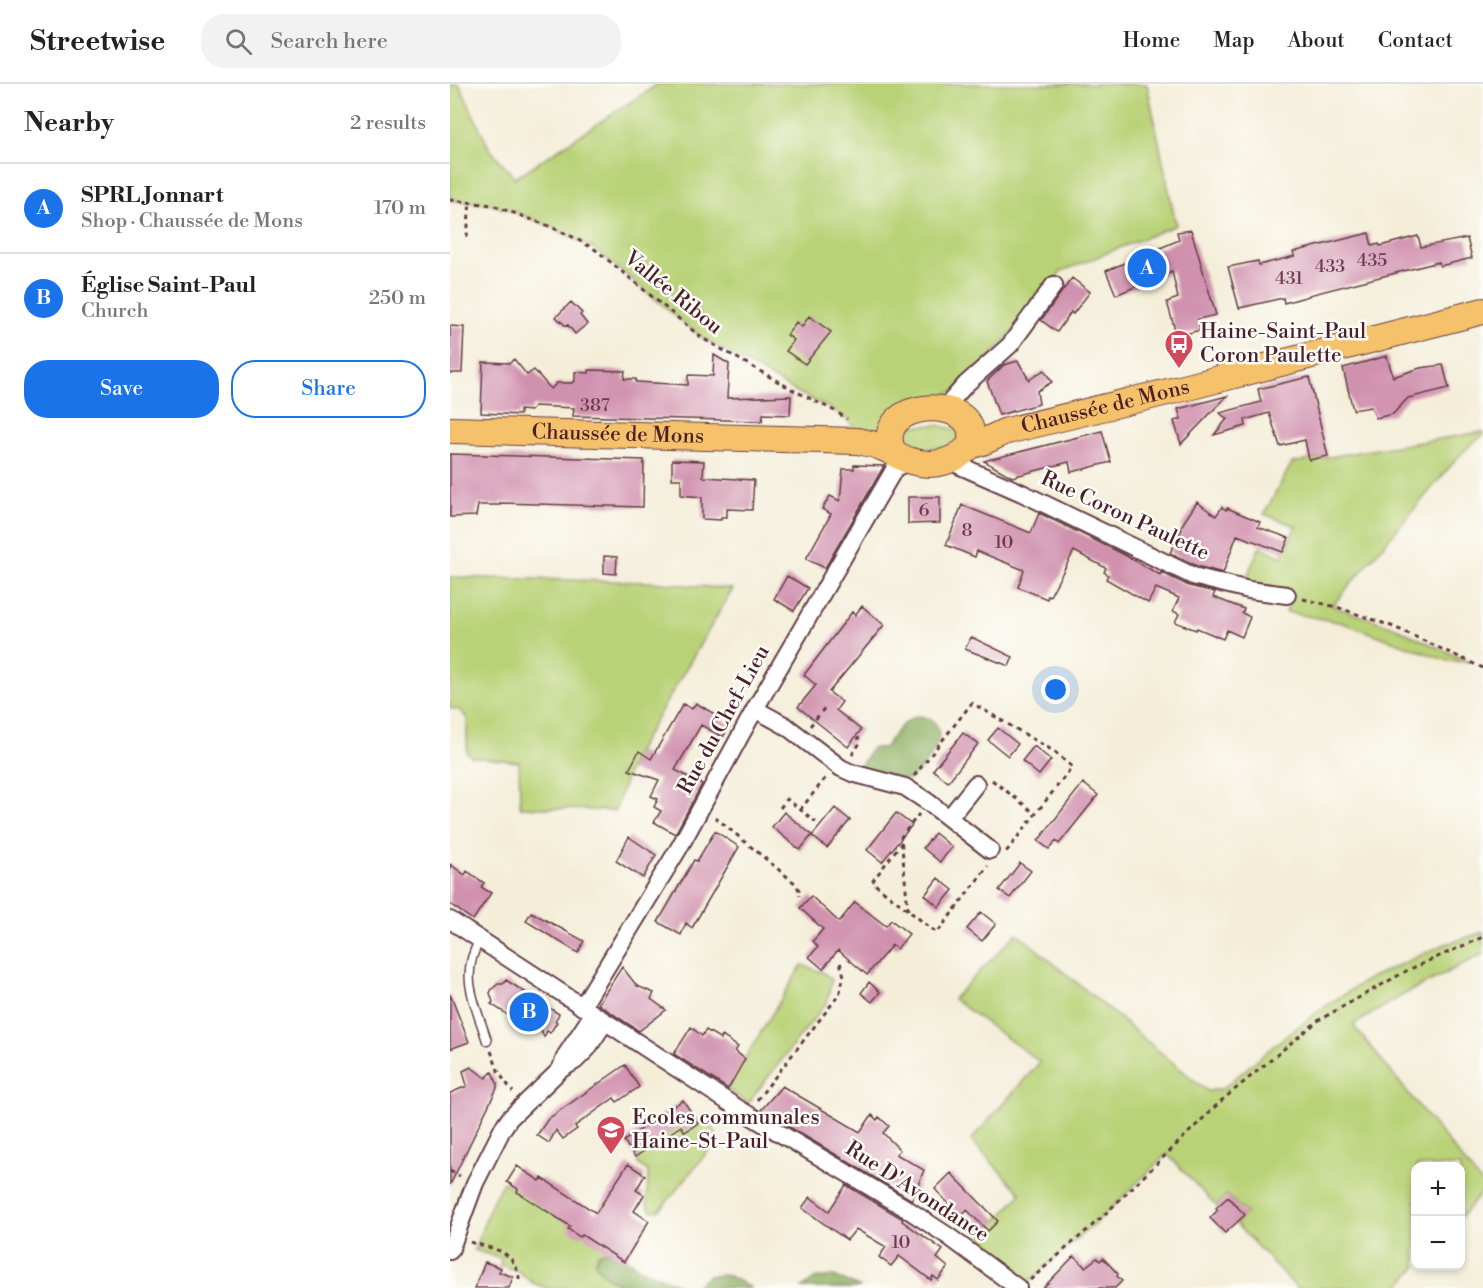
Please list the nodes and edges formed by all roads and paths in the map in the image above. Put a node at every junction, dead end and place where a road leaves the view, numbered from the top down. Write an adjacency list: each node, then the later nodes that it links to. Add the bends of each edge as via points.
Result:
1 (450, 200): 2 (path, Vallée Ribou)
2 (470, 201): 3 (path); 9 (path, Vallée Ribou, via 549,226 596,250 702,338 835,411 850,422)
3 (467, 237)
4 (1054, 285): 6 (street, via 1010,345)
5 (1483, 311): 8 (main road, Chaussée de Mons, via 1006,431 980,445)
6 (943, 410): 8 (main road, via 963,418); 10 (main road, via 923,408 897,420)
7 (450, 430): 9 (main road, Chaussée de Mons)
8 (970, 436): 11 (main road, via 963,453)
9 (858, 441): 10 (main road, Chaussée de Mons)
10 (898, 447): 11 (main road, via 932,464); 15 (street, Rue du Chef-Lieu, via 895,468)
11 (949, 461): 12 (street, Rue Coron Paulette, via 1192,576)
12 (1287, 595): 13 (path, via 1394,627)
13 (1483, 668)
14 (826, 706): 16 (path)
15 (755, 709): 16 (street); 23 (street, Rue du Chef-Lieu)
16 (801, 737): 18 (street)
17 (858, 737): 18 (path, via 858,748)
18 (839, 766): 20 (street); 24 (path)
19 (976, 784): 25 (path, via 982,772); 26 (street)
20 (905, 787): 21 (street); 25 (path, via 972,703 1055,752 1072,767)
21 (928, 802): 26 (street); 28 (path, via 901,837)
22 (780, 808): 24 (path, via 787,799)
23 (700, 809): 30 (path, via 796,884); 36 (street, Rue du Chef-Lieu)
24 (800, 810): 27 (path)
25 (1036, 814): 29 (path)
26 (949, 818): 29 (street)
27 (816, 822)
28 (902, 842): 31 (path); 31 (path, via 872,882)
29 (994, 859): 31 (path, via 937,933)
30 (799, 896)
31 (908, 910)
32 (450, 920): 34 (street, Rue D'Avondance)
33 (1483, 937): 42 (path, via 1408,970 1319,1020 1221,1101 1102,1217)
34 (480, 940): 36 (street, Rue D'Avondance); 37 (lane, via 468,974)
35 (840, 962): 39 (path, via 844,976 839,995)
36 (593, 1014): 38 (street, Rue du Chef-Lieu, via 587,1049); 39 (street, Rue D'Avondance)
37 (487, 1041): 38 (path, via 499,1073)
38 (523, 1106): 40 (street, Rue du Chef-Lieu, via 510,1118 490,1150)
39 (747, 1114): 42 (street, Rue D'Avondance, via 904,1207)
40 (452, 1244): 41 (path, via 502,1252 518,1268)
41 (520, 1282)
42 (1023, 1285)

